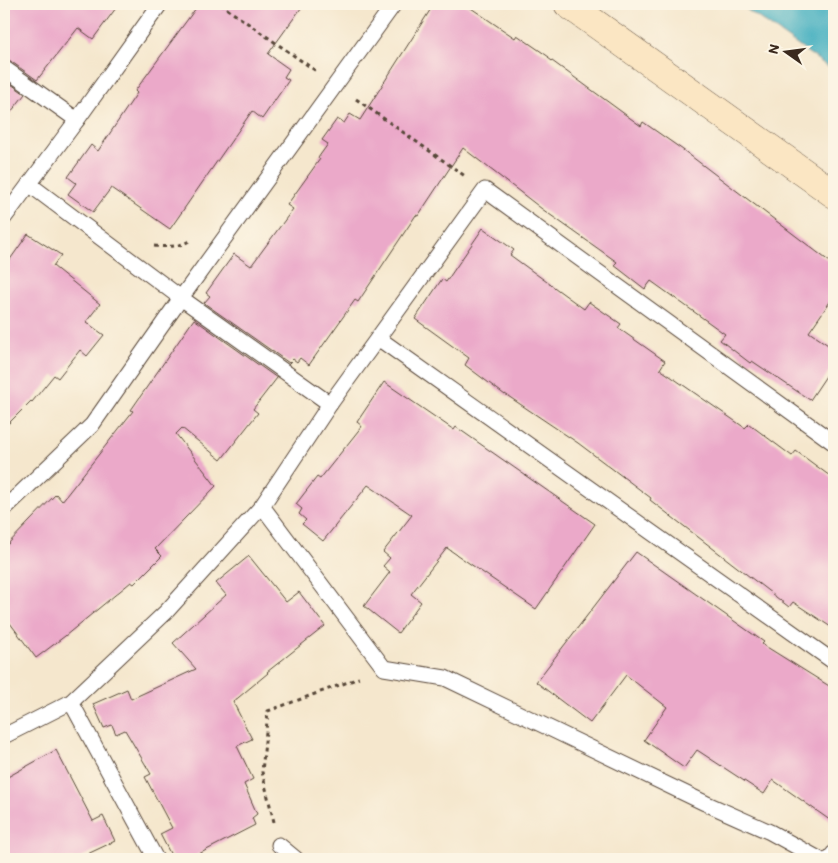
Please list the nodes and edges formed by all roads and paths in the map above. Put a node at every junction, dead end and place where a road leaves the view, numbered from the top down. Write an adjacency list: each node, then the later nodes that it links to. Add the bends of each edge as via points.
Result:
1 (160, 4): 5 (lane)
2 (394, 4): 9 (lane)
3 (568, 4): 7 (street)
4 (4, 68): 5 (lane)
5 (77, 120): 6 (lane)
6 (29, 184): 8 (lane); 9 (lane)
7 (834, 194)
8 (4, 218)
9 (181, 298): 11 (lane); 14 (lane, via 92,425)
10 (378, 338): 11 (lane); 12 (lane, via 485,190); 15 (lane)
11 (330, 404): 13 (lane)
12 (834, 443)
13 (262, 506): 16 (lane); 17 (lane, via 166,612)
14 (4, 509)
15 (834, 662)
16 (384, 668): 19 (path, via 268,711 262,772); 23 (lane, via 445,678 770,832)
17 (71, 702): 18 (lane); 21 (lane)
18 (4, 736)
19 (280, 845): 22 (lane)
20 (834, 853): 24 (lane)
21 (156, 859)
22 (296, 859)
23 (820, 859)
24 (829, 859)

